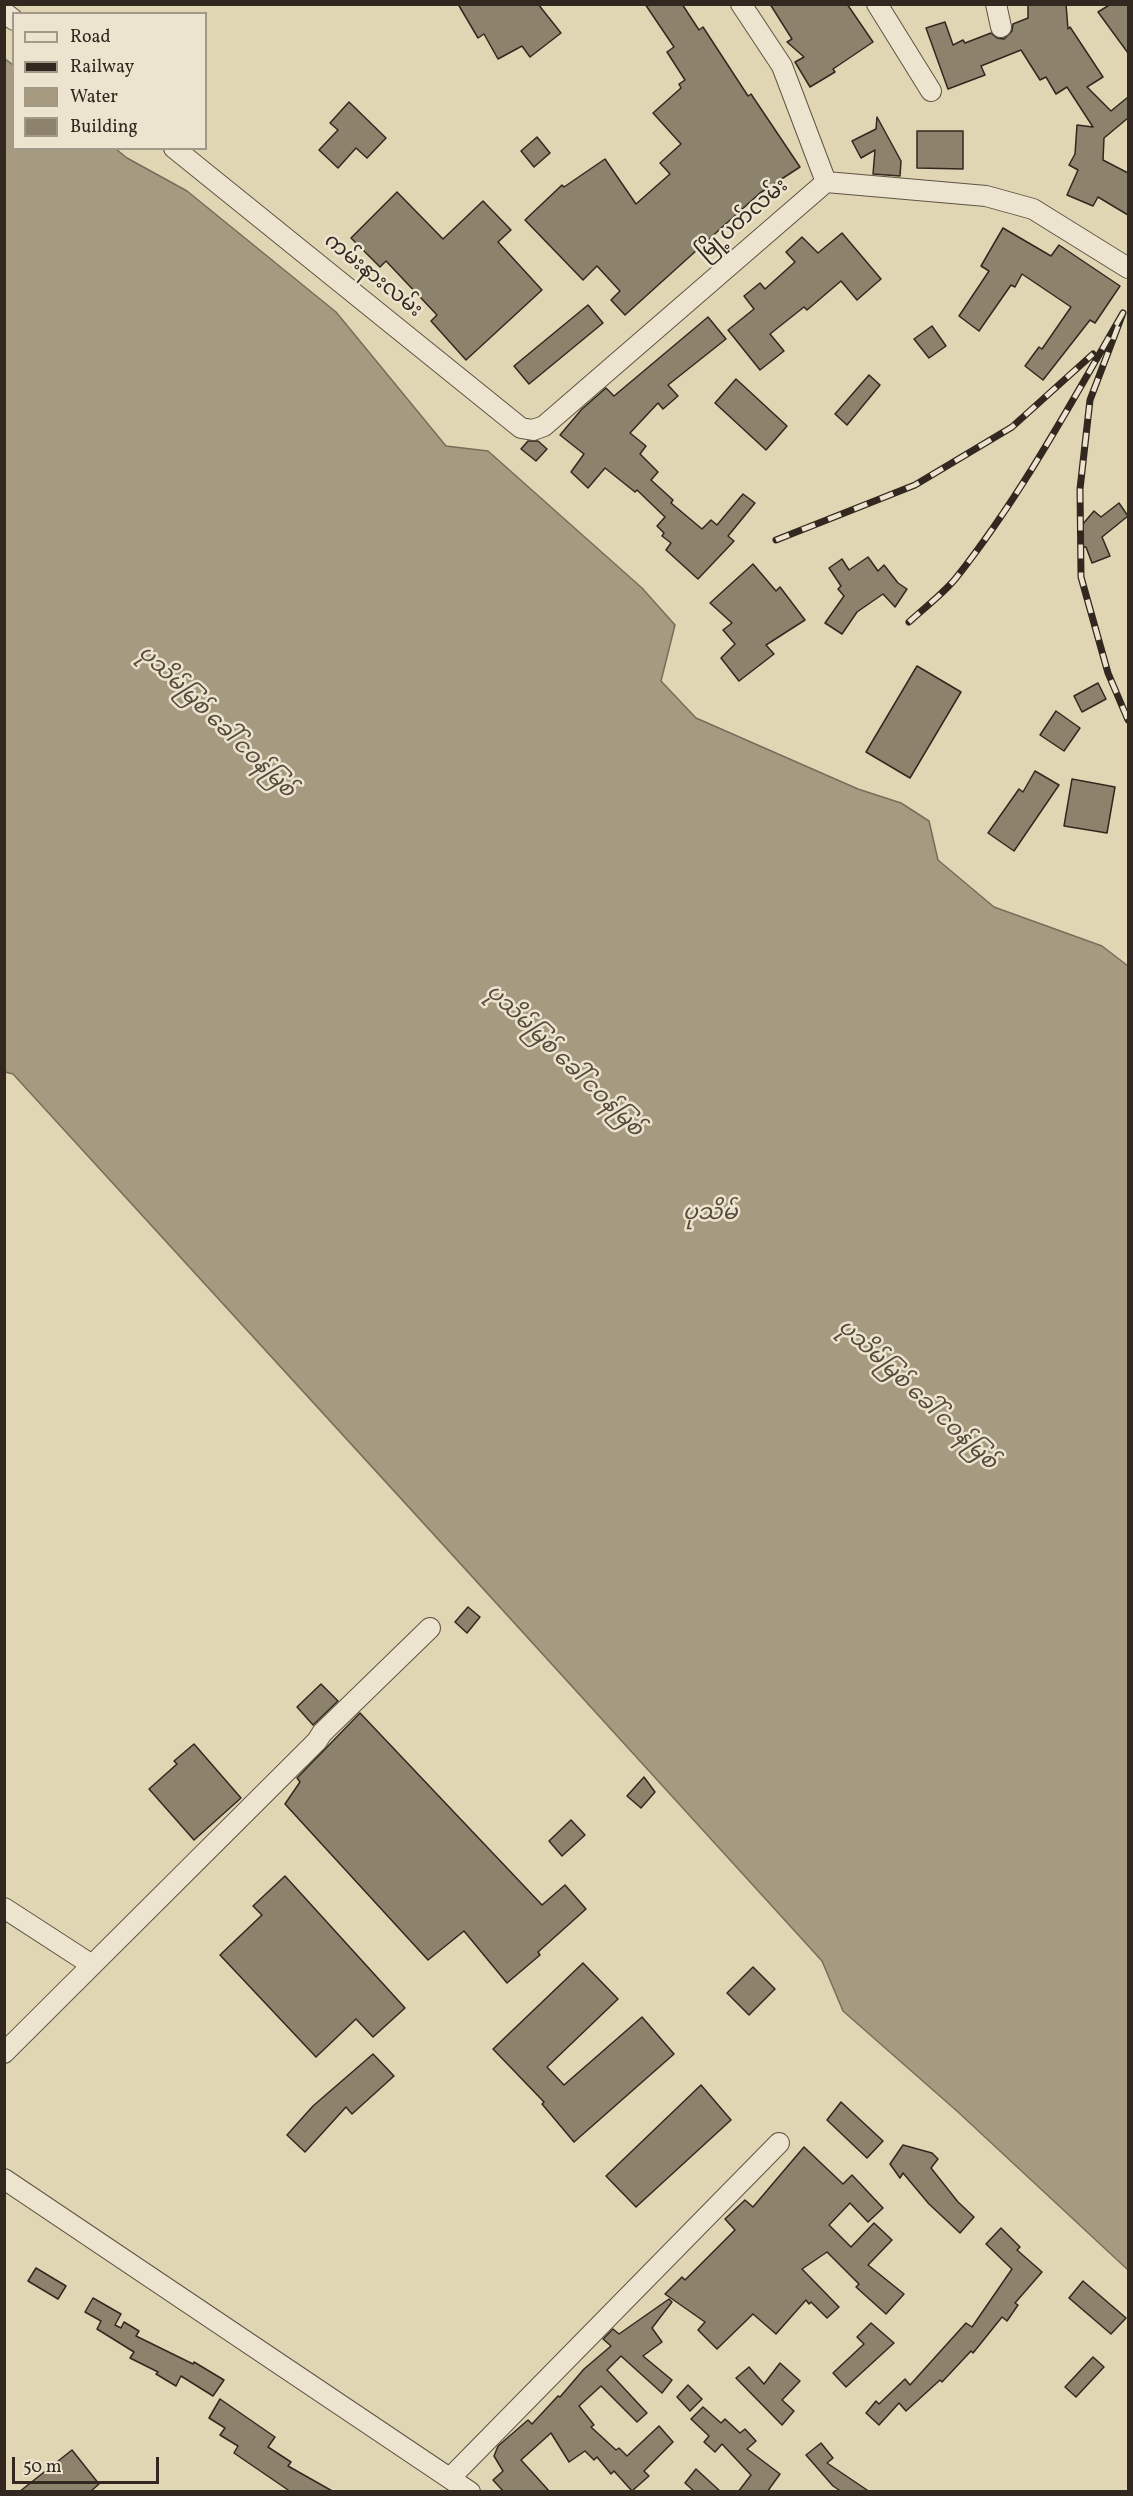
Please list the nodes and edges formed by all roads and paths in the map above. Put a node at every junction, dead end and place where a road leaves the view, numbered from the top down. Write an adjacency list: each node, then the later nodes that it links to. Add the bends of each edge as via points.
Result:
1 (741, 4): 7 (street, via 782,66)
2 (877, 4): 5 (street)
3 (996, 4): 4 (street)
4 (1001, 27)
5 (931, 91)
6 (176, 150): 9 (street, ကမ်းနားလမ်း, via 521,428 533,430)
7 (826, 182): 8 (street, via 986,196 1033,209); 9 (street, မြို့ပတ်လမ်း)
8 (1128, 268)
9 (544, 426)
10 (430, 1628): 12 (street)
11 (4, 1908): 12 (street)
12 (92, 1965): 13 (street)
13 (4, 2053)
14 (779, 2143): 16 (street)
15 (4, 2179): 16 (street)
16 (450, 2478): 17 (street)
17 (470, 2492)

